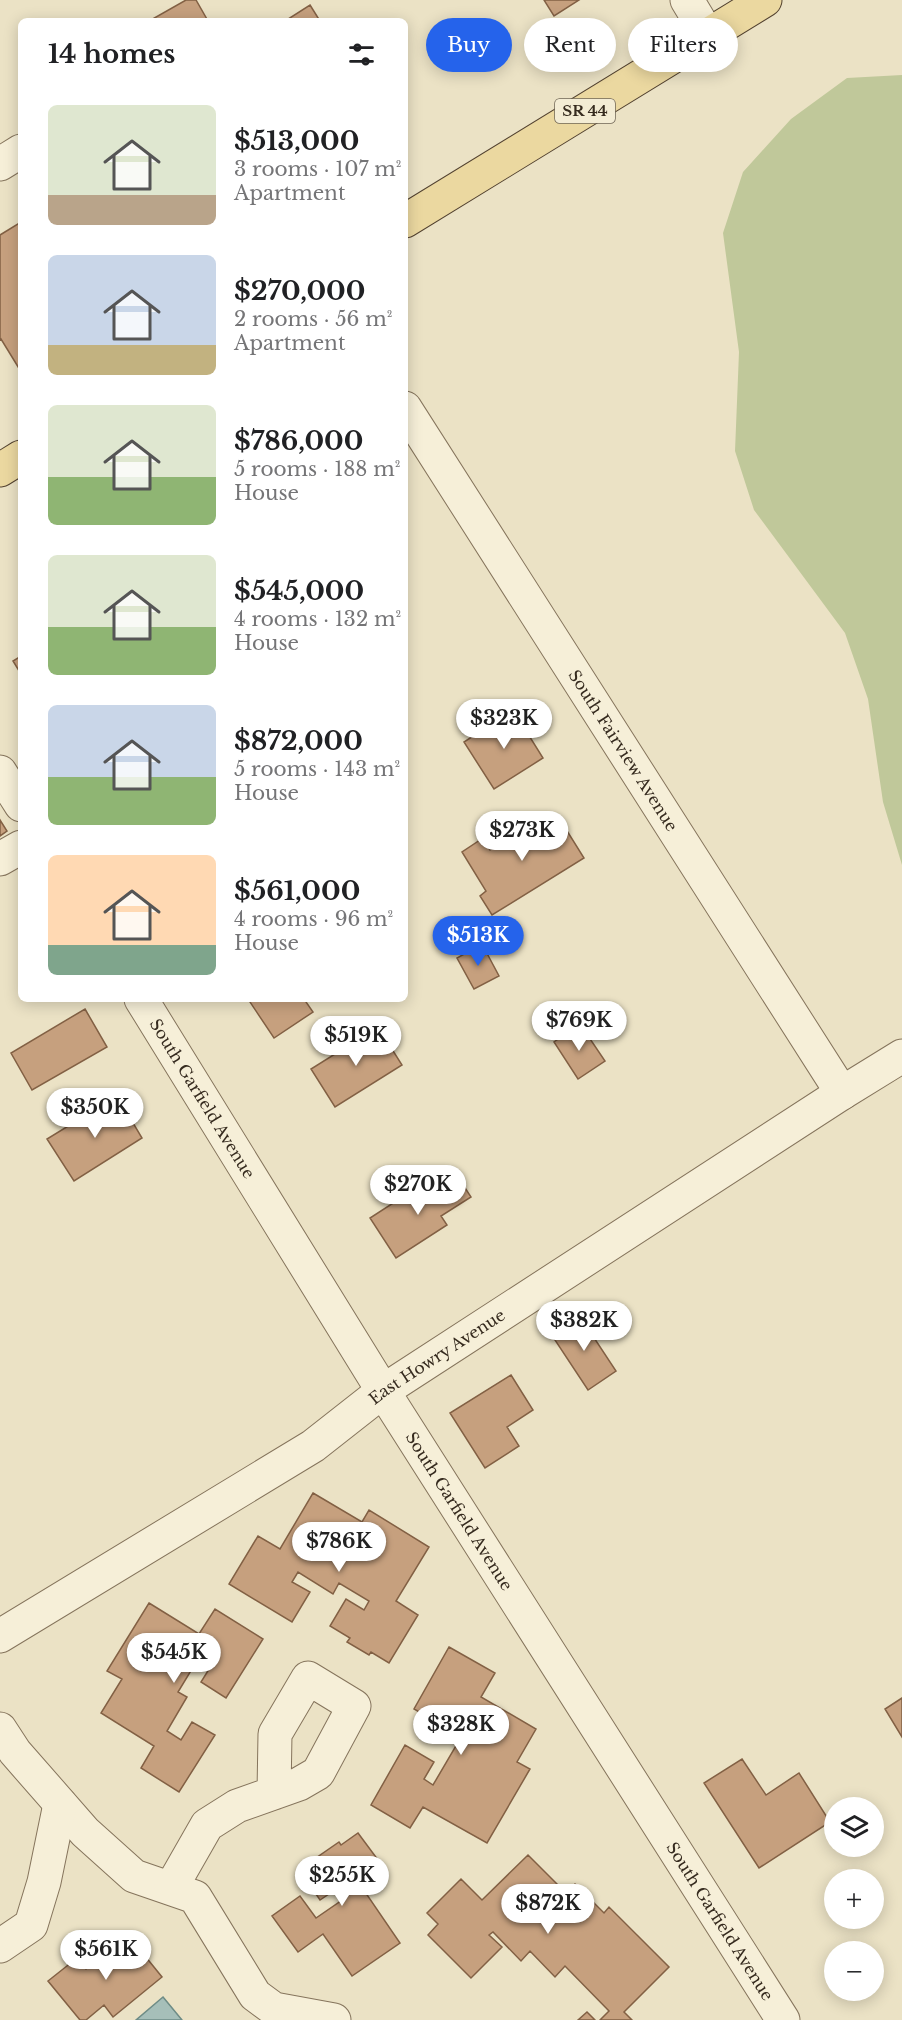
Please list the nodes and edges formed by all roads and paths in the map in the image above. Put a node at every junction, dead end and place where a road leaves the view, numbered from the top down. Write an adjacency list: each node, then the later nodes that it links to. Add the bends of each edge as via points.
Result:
1 (687, 0): 3 (street)
2 (765, 0): 4 (main road, SR 44)
3 (698, 18)
4 (736, 18)
5 (648, 72): 8 (main road, SR 44)
6 (18, 153): 7 (street)
7 (0, 164)
8 (408, 219)
9 (408, 413): 18 (street, South Fairview Avenue)
10 (18, 459): 11 (main road)
11 (0, 470)
12 (0, 771): 13 (street)
13 (18, 800)
14 (18, 849): 15 (street)
15 (0, 859)
16 (143, 1002): 19 (street, South Garfield Avenue)
17 (902, 1056): 18 (street, East Howry Avenue)
18 (842, 1093): 19 (street, East Howry Avenue)
19 (383, 1391): 20 (street, East Howry Avenue, via 313,1446); 28 (street, South Garfield Avenue)
20 (0, 1636)
21 (0, 1730): 23 (street)
22 (274, 1793): 24 (street, via 237,1806 207,1825)
23 (60, 1804): 24 (street, via 134,1876); 25 (street, via 31,1925)
24 (171, 1888): 26 (street, via 195,1897 255,1995)
25 (2, 1939)
26 (271, 2014): 27 (street)
27 (334, 2020)
28 (783, 2020)

